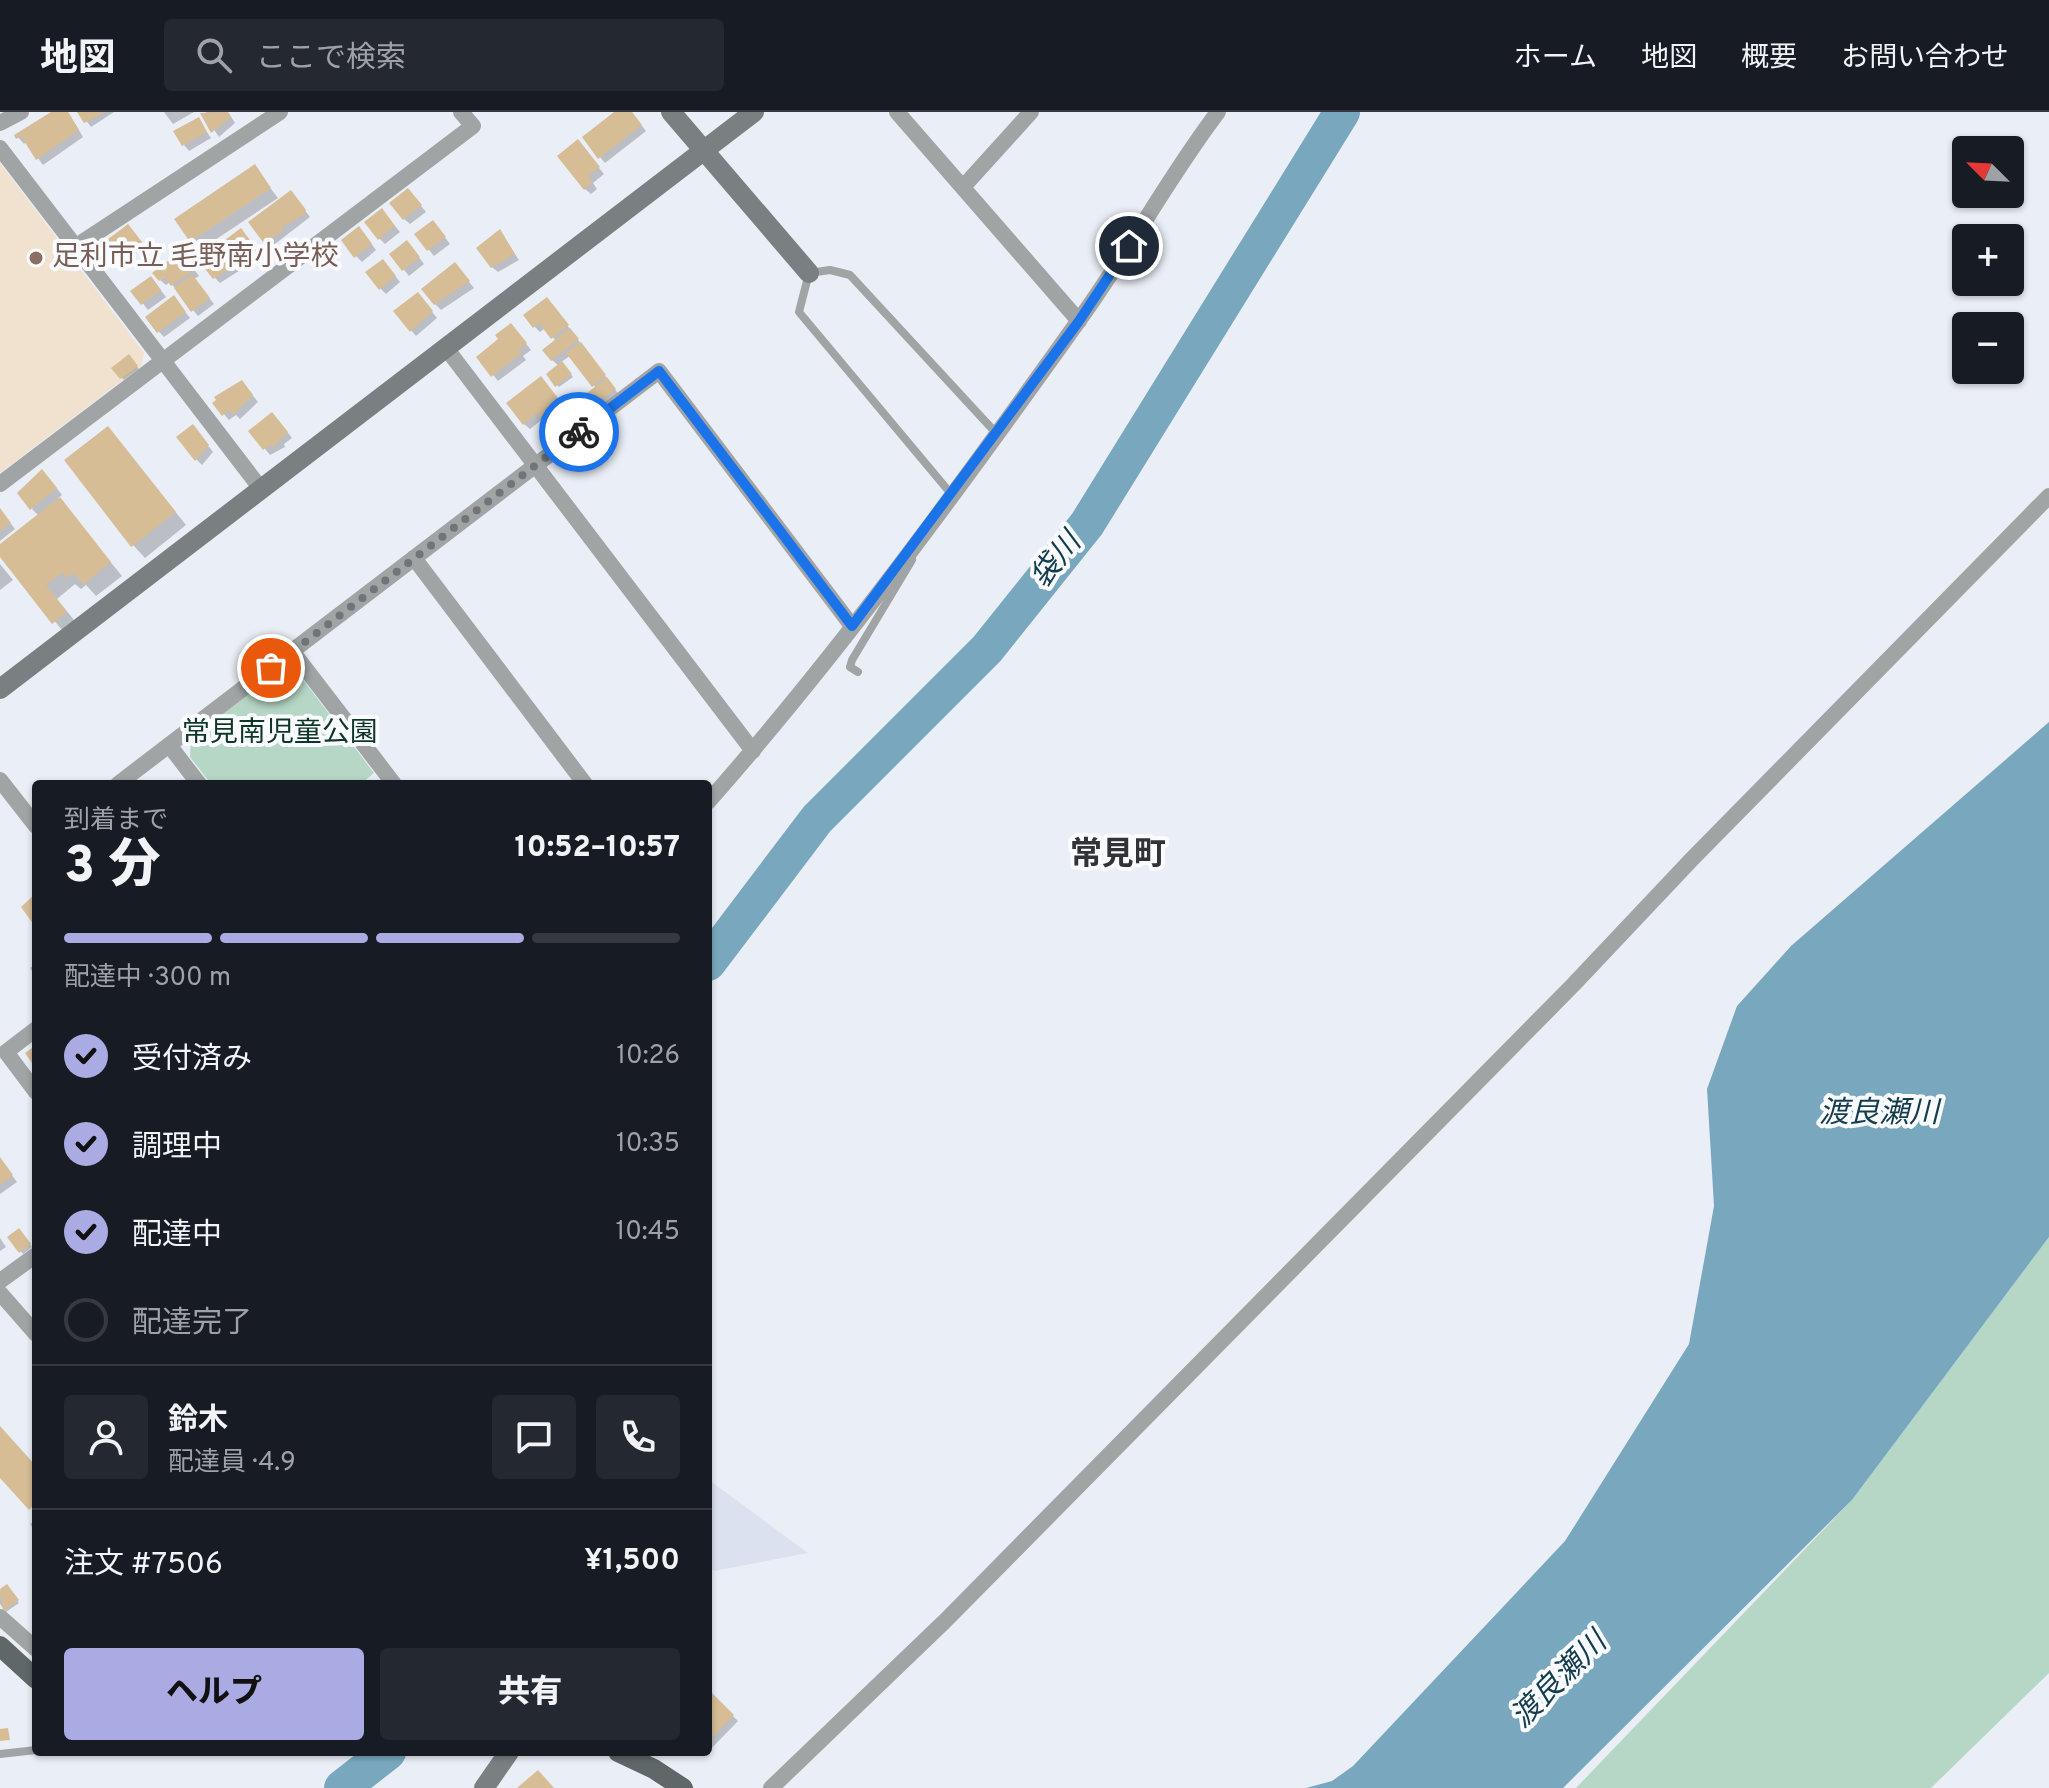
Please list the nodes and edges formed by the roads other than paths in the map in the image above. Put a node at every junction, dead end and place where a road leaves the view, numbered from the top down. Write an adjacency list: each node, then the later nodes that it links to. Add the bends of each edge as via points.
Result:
1 (21, 112): 9 (street)
2 (280, 112): 13 (street)
3 (461, 112): 17 (street, via 473,126)
4 (671, 112): 11 (street)
5 (754, 112): 11 (street)
6 (897, 112): 12 (street)
7 (1031, 112): 12 (street)
8 (1218, 112): 15 (street)
9 (0, 123)
10 (0, 148): 13 (street)
11 (704, 150): 14 (street); 16 (street)
12 (964, 186): 15 (street)
13 (75, 247): 17 (street)
14 (809, 273): 18 (lane, via 830,270 850,275); 22 (lane, via 799,312)
15 (1079, 321): 18 (street)
16 (446, 348): 19 (street); 21 (street)
17 (161, 360): 20 (street); 21 (street)
18 (996, 433): 22 (street)
19 (537, 464): 25 (street); 26 (street, via 659,371); 31 (street)
20 (0, 484)
21 (261, 489): 29 (street)
22 (952, 495): 24 (street)
23 (2049, 496): 55 (street, via 945,1621)
24 (926, 530): 26 (street); 28 (lane, via 906,575 852,660 850,667)
25 (414, 558): 27 (street); 36 (street)
26 (852, 626): 31 (street)
27 (292, 651): 30 (street); 35 (street)
28 (858, 672)
29 (0, 689)
30 (169, 745): 33 (street); 34 (street)
31 (753, 751): 37 (street)
32 (0, 780): 38 (street)
33 (123, 780)
34 (196, 780)
35 (391, 780)
36 (582, 780)
37 (712, 797)
38 (32, 821)
39 (32, 1032): 40 (street, via 6,1052)
40 (32, 1087)
41 (32, 1258): 42 (street)
42 (0, 1281)
43 (0, 1293): 44 (street)
44 (32, 1329)
45 (0, 1617): 46 (street)
46 (32, 1645)
47 (0, 1646): 48 (main road)
48 (32, 1675)
49 (32, 1750): 50 (lane)
50 (0, 1754)
51 (506, 1756): 53 (street)
52 (626, 1756): 54 (main road)
53 (484, 1788)
54 (683, 1788)
55 (771, 1788)

